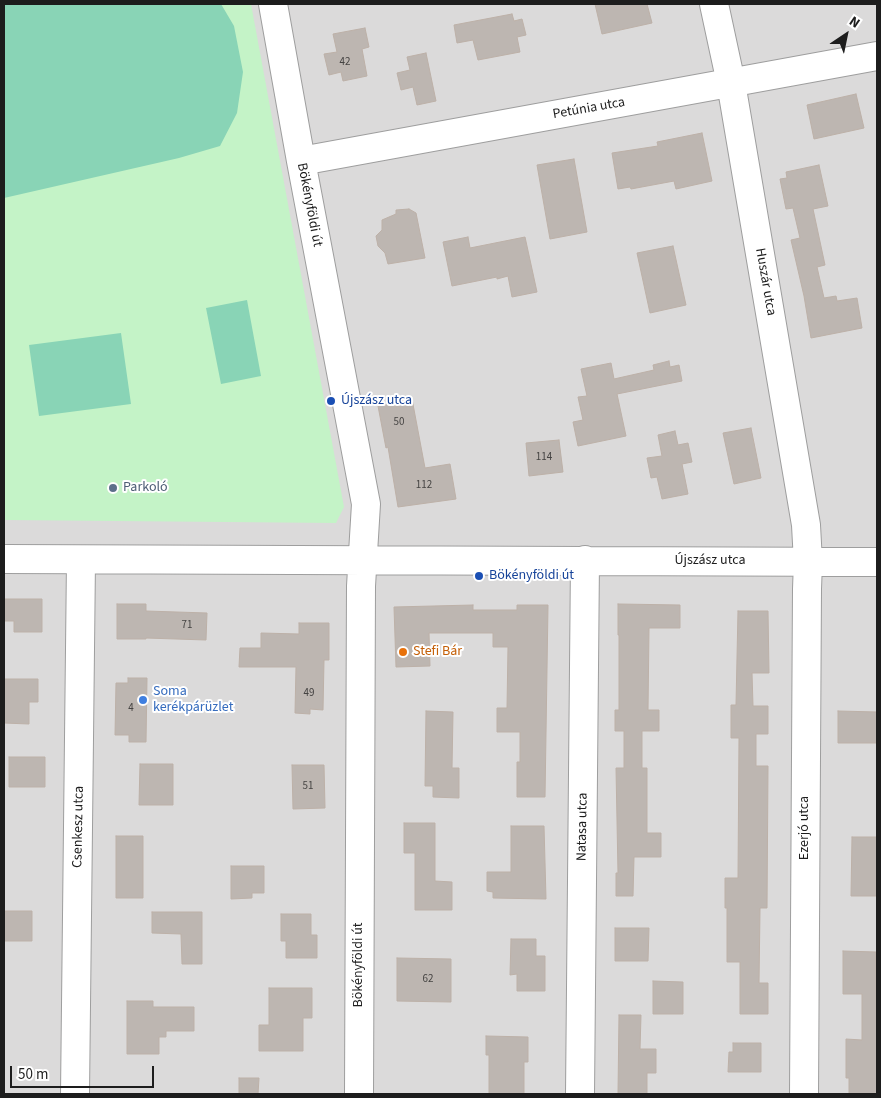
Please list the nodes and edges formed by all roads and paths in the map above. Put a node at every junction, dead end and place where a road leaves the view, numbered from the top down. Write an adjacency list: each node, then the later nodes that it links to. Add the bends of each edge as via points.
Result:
1 (273, 4): 5 (street, Bökényföldi út)
2 (714, 4): 4 (street, Huszár utca)
3 (877, 56): 4 (street, Petúnia utca)
4 (731, 83): 5 (street, Petúnia utca); 10 (street, Huszár utca, via 806,525)
5 (301, 161): 8 (street, Bökényföldi út, via 366,504)
6 (4, 559): 7 (street, Újszász utca)
7 (81, 560): 8 (street, Újszász utca); 12 (street, Csenkesz utca)
8 (363, 560): 9 (street, Újszász utca); 13 (street, Bökényföldi út)
9 (585, 560): 10 (street, Újszász utca); 14 (street, Natasa utca)
10 (808, 562): 11 (street, Újszász utca); 15 (street, Ezerjó utca)
11 (877, 562)
12 (75, 1094)
13 (359, 1094)
14 (580, 1094)
15 (804, 1094)

